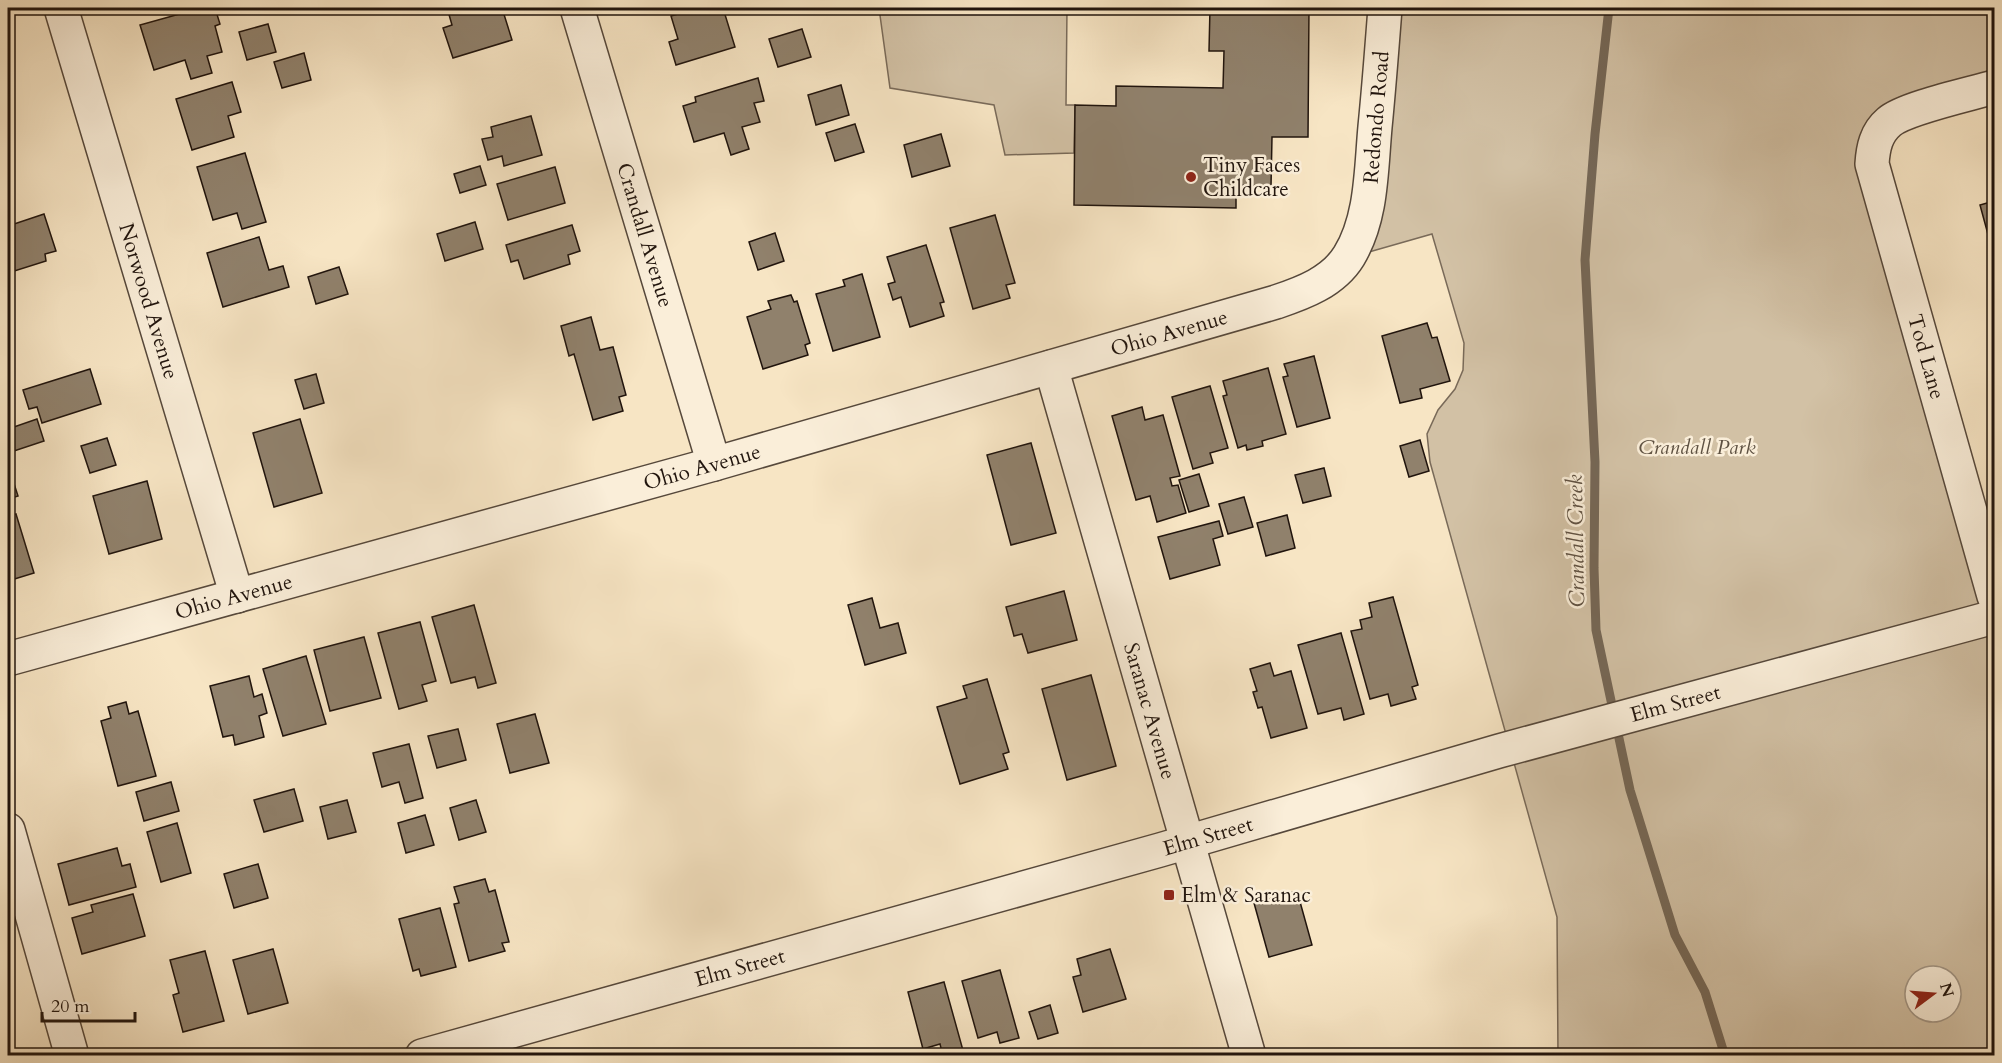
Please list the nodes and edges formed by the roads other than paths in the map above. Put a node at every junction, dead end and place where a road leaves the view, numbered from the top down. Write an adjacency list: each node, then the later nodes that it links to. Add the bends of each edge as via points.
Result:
1 (61, 8): 8 (street, Norwood Avenue)
2 (577, 8): 7 (street, Crandall Avenue)
3 (1385, 8): 5 (street, Redondo Road, via 1369,199)
4 (1995, 87): 9 (street, Tod Lane, via 1904,113 1889,122 1878,136 1872,164)
5 (1363, 225): 6 (street, Ohio Avenue, via 1348,258 1330,277 1311,288 1276,302)
6 (1051, 367): 7 (street, Ohio Avenue); 13 (street, Saranac Avenue)
7 (714, 464): 8 (street, Ohio Avenue)
8 (237, 596): 11 (street, Ohio Avenue)
9 (1995, 596)
10 (1995, 617): 13 (street, Elm Street, via 1499,750)
11 (8, 659)
12 (8, 830): 14 (street)
13 (1188, 842): 15 (street, Elm Street); 16 (street, Saranac Avenue)
14 (72, 1056)
15 (422, 1056)
16 (1249, 1056)

